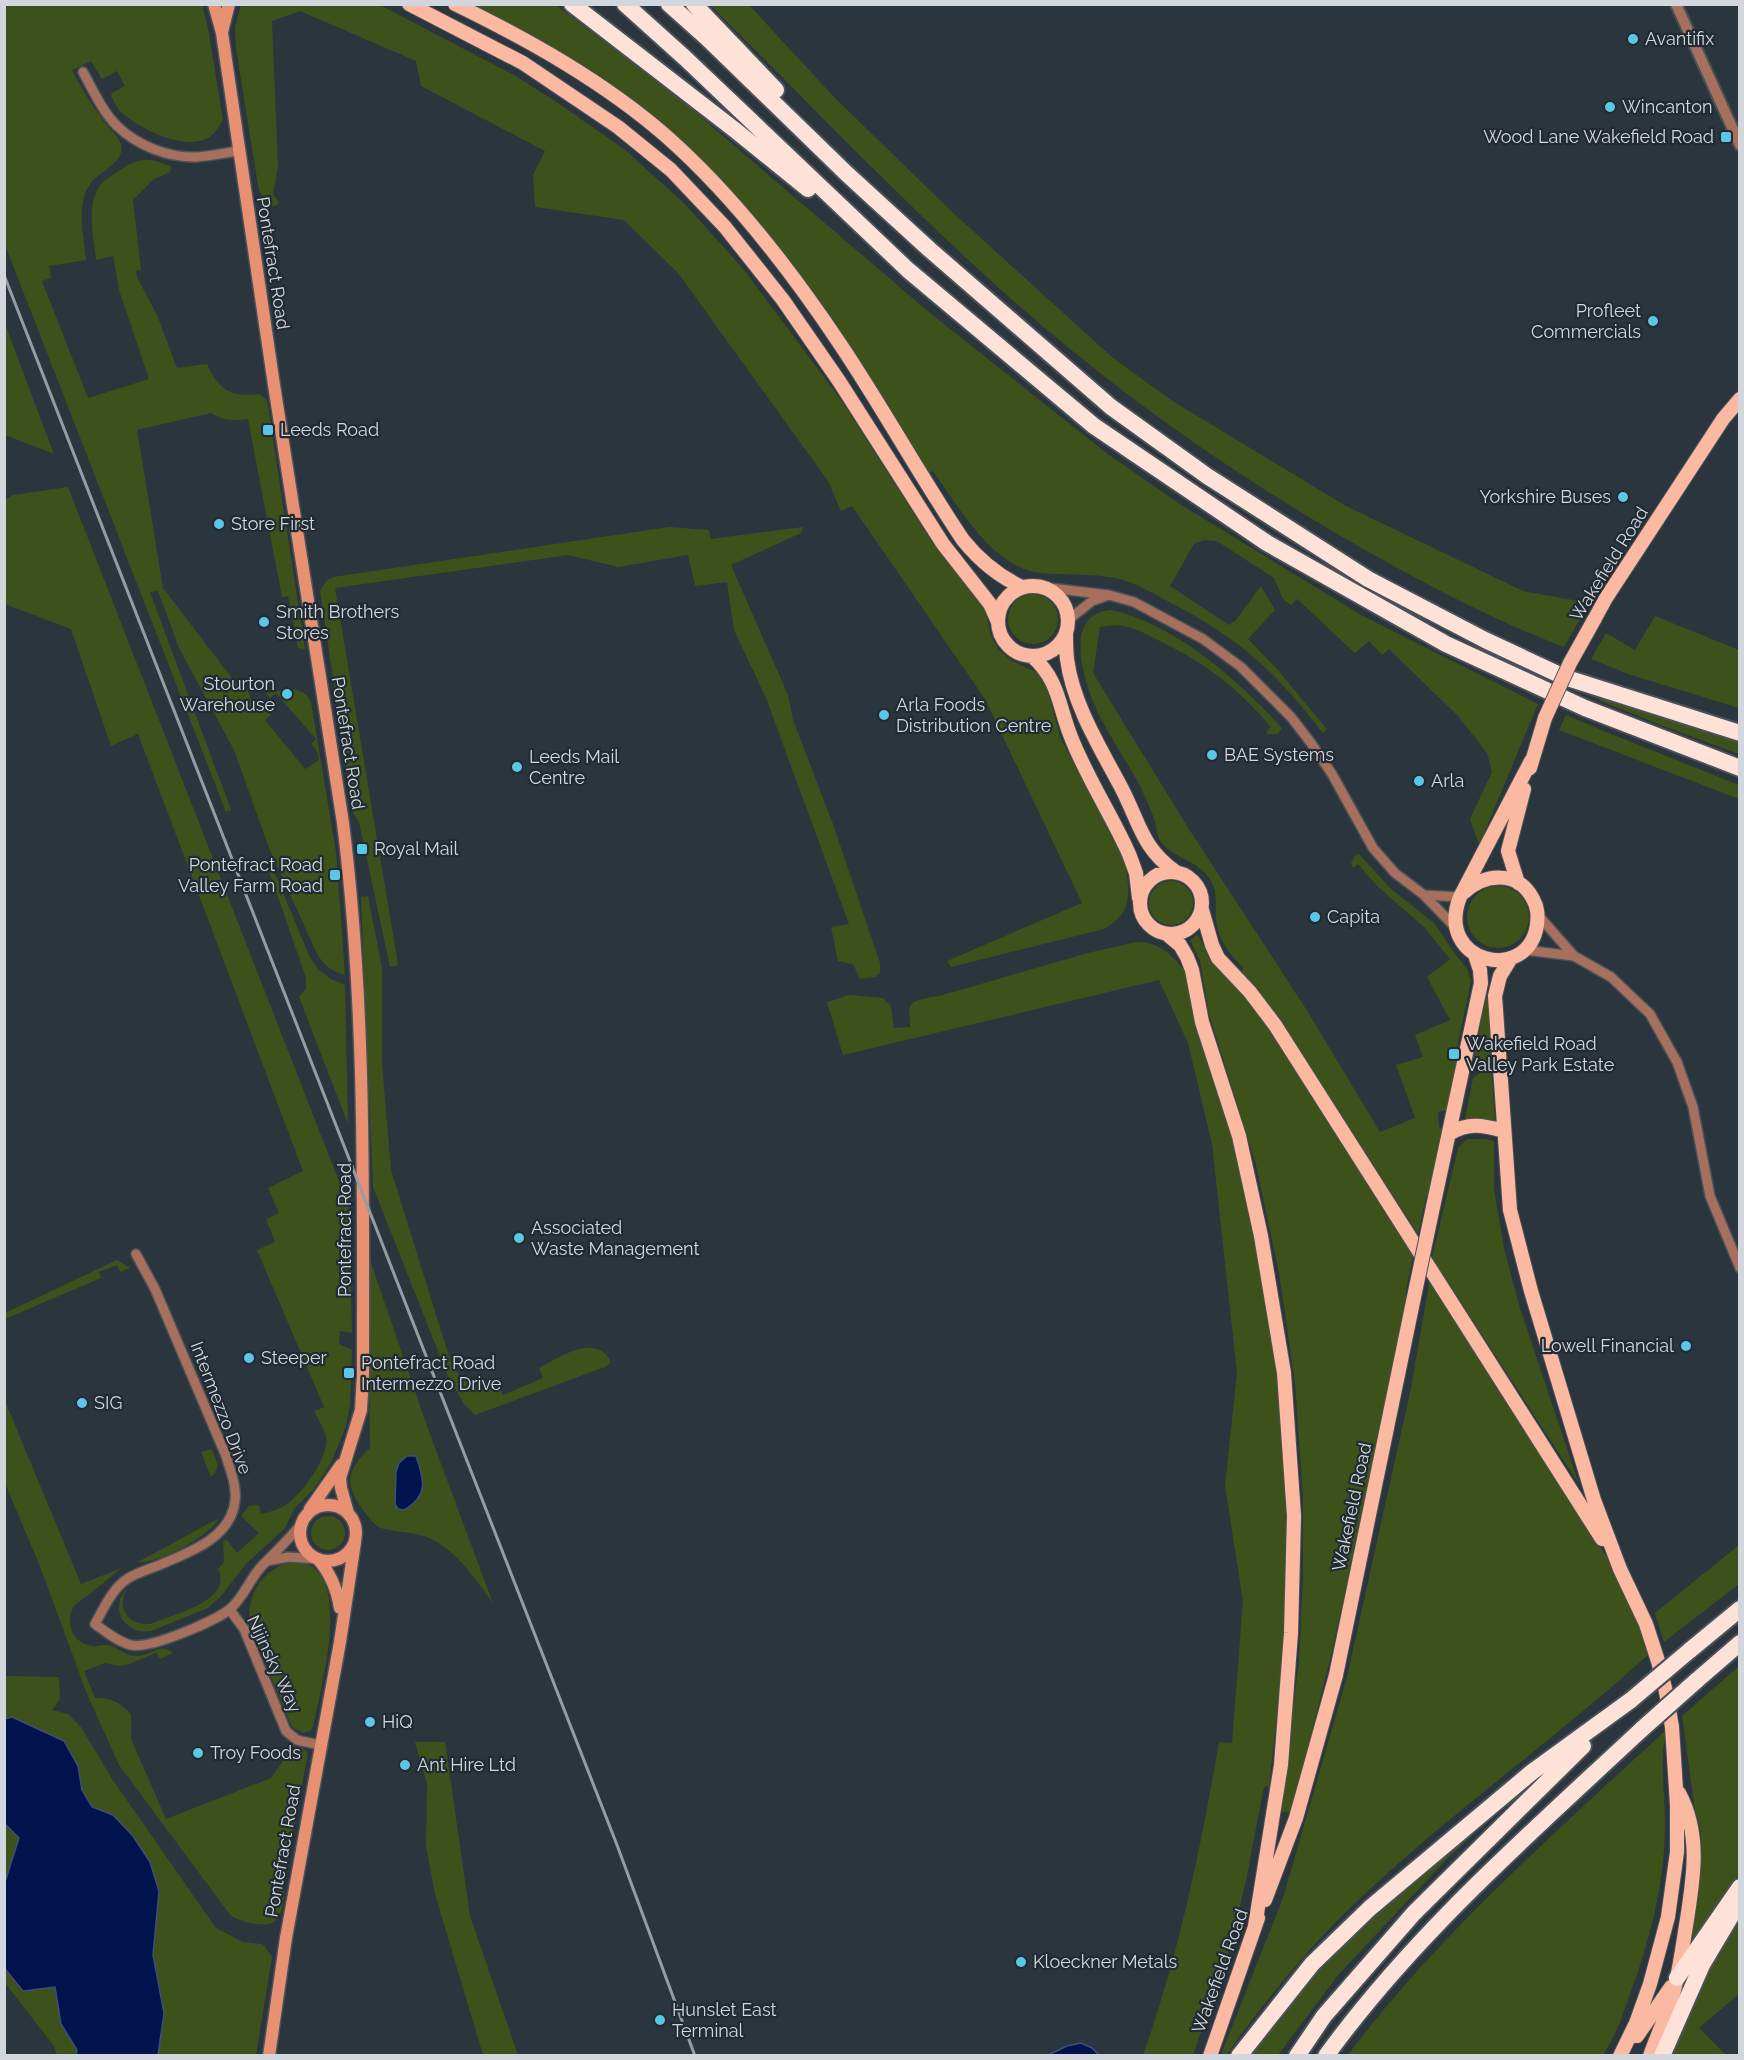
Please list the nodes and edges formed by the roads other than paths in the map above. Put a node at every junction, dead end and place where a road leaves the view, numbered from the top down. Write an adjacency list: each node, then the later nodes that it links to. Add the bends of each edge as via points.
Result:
1 (214, 4): 10 (main road, Pontefract Road)
2 (229, 4): 10 (main road, Pontefract Road)
3 (409, 4): 20 (main road, via 523,63 618,127 671,170 725,227 783,300 943,544 981,590)
4 (455, 4): 17 (main road, via 590,80 667,137 732,201 841,345 963,540 987,566)
5 (572, 4): 15 (highway)
6 (625, 4): 15 (highway)
7 (669, 4): 14 (highway)
8 (694, 4): 14 (highway)
9 (1676, 4): 12 (street)
10 (222, 33): 13 (main road, Pontefract Road)
11 (82, 72): 13 (street, via 117,126 141,143 178,156)
12 (1740, 145)
13 (238, 151): 43 (main road, Pontefract Road, via 352,895 362,1113 363,1374 361,1410)
14 (929, 249): 23 (highway, via 1111,407 1207,476 1368,579 1564,677)
15 (908, 270): 25 (highway, via 1094,426 1267,543 1446,644 1585,708)
16 (1740, 399): 24 (main road, Wakefield Road, bridge, via 1606,598 1570,663)
17 (1022, 587): 18 (main road); 20 (main road, via 1002,604)
18 (1042, 587): 19 (street); 21 (main road, via 1059,597)
19 (1109, 595): 21 (street, via 1092,601); 28 (street, via 1134,602 1203,639 1263,687 1311,743 1373,848 1395,873)
20 (998, 622): 22 (main road, via 1012,649)
21 (1067, 626): 22 (main road, via 1059,644); 26 (main road, via 1070,670 1090,727 1146,843)
22 (1032, 656): 30 (main road, via 1054,684 1072,741 1129,854)
23 (1740, 733)
24 (1531, 761): 27 (main road, Wakefield Road, via 1508,851); 29 (main road, Wakefield Road)
25 (1740, 768)
26 (1176, 872): 30 (main road, via 1156,875); 31 (main road, via 1194,881)
27 (1518, 883): 29 (main road, via 1504,877 1488,878 1474,883); 32 (main road, Wakefield Road, via 1530,894)
28 (1424, 895): 29 (street); 33 (street)
29 (1462, 895): 33 (main road, Wakefield Road)
30 (1139, 898): 34 (main road, via 1144,920 1159,933)
31 (1202, 910): 34 (main road, via 1190,929); 49 (main road, via 1218,958 1275,1025)
32 (1538, 915): 35 (main road, via 1535,934); 37 (street)
33 (1455, 927): 36 (main road, Wakefield Road, via 1462,943)
34 (1168, 935): 59 (main road, via 1188,957 1202,1022 1239,1136 1284,1372 1294,1516 1291,1633 1281,1765)
35 (1524, 950): 37 (street); 38 (main road)
36 (1475, 955): 38 (main road, via 1499,961); 40 (main road, Wakefield Road, via 1481,982)
37 (1575, 956): 42 (street, via 1611,977 1650,1014 1677,1062 1693,1107 1710,1196)
38 (1512, 958): 39 (main road, via 1500,976 1495,996)
39 (1504, 1131): 40 (main road, via 1475,1126 1461,1127); 49 (main road, via 1510,1210 1531,1291 1594,1500)
40 (1449, 1134): 59 (main road, Wakefield Road, bridge, via 1336,1675 1296,1818)
41 (136, 1254): 51 (street, Intermezzo Drive, via 155,1289 226,1456 236,1500 230,1520 217,1534 202,1546 129,1578 95,1624 124,1642 139,1646 175,1636)
42 (1740, 1268)
43 (344, 1461): 44 (main road, Pontefract Road, via 340,1478); 45 (main road, Pontefract Road)
44 (348, 1513): 45 (main road, via 331,1504 321,1505); 46 (main road, via 355,1524)
45 (303, 1520): 47 (main road, via 301,1540); 48 (street, Intermezzo Drive)
46 (355, 1542): 47 (main road, via 344,1556 327,1561); 52 (main road, Pontefract Road)
47 (318, 1559): 48 (street, via 288,1557); 52 (main road, Pontefract Road, via 337,1591)
48 (267, 1561): 51 (street, Intermezzo Drive)
49 (1620, 1569): 56 (main road, via 1646,1624 1666,1692)
50 (1740, 1609): 54 (highway, bridge)
51 (230, 1610): 55 (street, Nijinsky Way, via 244,1629 286,1731 297,1740)
52 (342, 1618): 55 (main road, Pontefract Road)
53 (1740, 1643): 65 (highway, bridge, via 1535,1829 1431,1931 1366,2002)
54 (1631, 1700): 63 (highway, via 1532,1772 1370,1908 1312,1964); 64 (highway, via 1414,1913 1324,2016)
55 (320, 1745): 61 (main road, Pontefract Road)
56 (1676, 1787): 60 (main road, via 1688,1809 1694,1862); 66 (main road, via 1677,1852 1668,1917 1650,1984)
57 (1740, 1887): 60 (highway)
58 (1740, 1901): 68 (highway, via 1702,1965)
59 (1255, 1926): 62 (main road, Wakefield Road)
60 (1677, 1978): 66 (main road); 67 (main road)
61 (269, 2055)
62 (1210, 2055)
63 (1239, 2055)
64 (1297, 2055)
65 (1326, 2055)
66 (1621, 2055)
67 (1650, 2055)
68 (1662, 2055)

